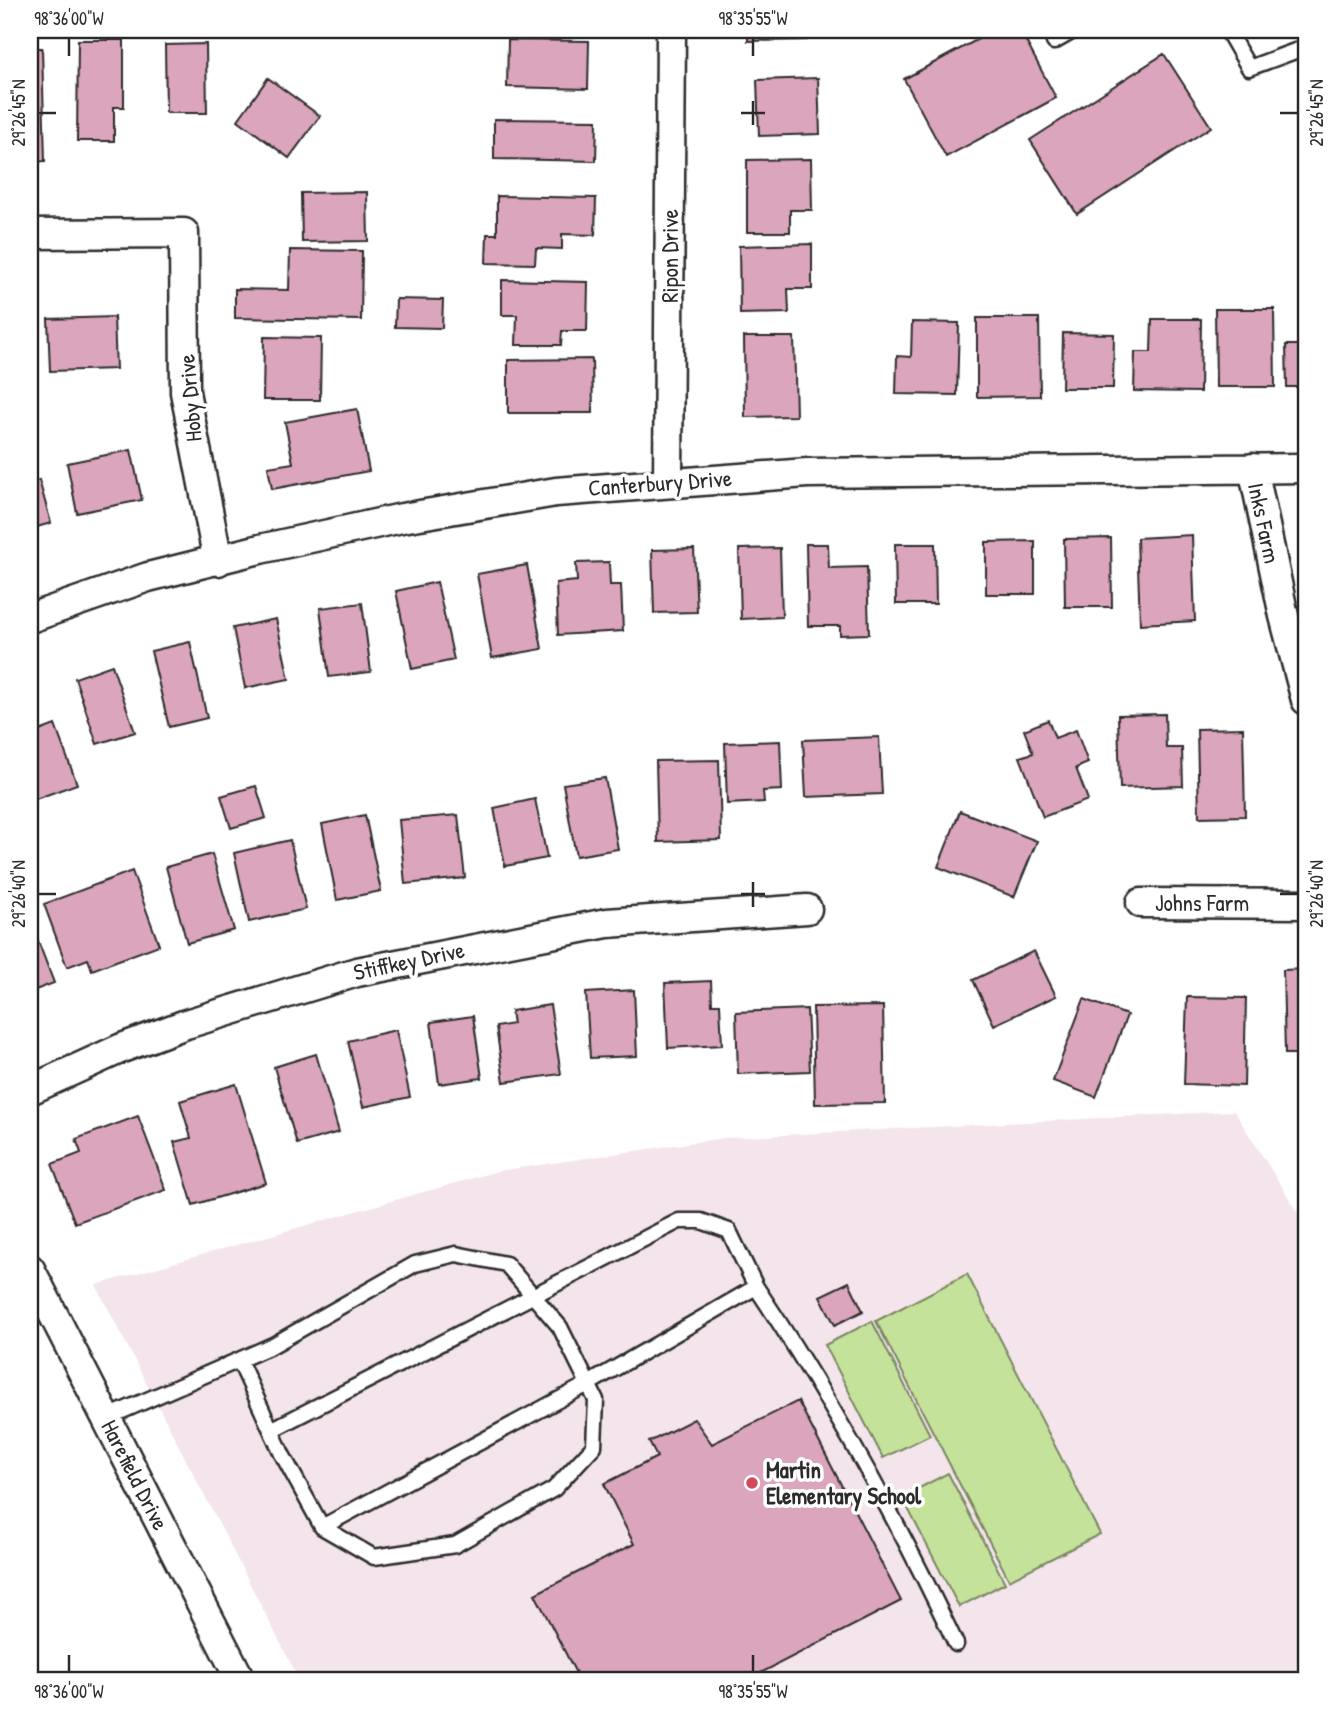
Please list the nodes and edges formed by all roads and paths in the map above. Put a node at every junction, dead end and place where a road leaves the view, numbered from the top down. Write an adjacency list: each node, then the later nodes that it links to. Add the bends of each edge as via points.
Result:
1 (671, 30): 9 (street, Ripon Drive)
2 (1075, 30): 4 (lane)
3 (1227, 30): 5 (lane, via 1249,68)
4 (1054, 43)
5 (1306, 47)
6 (30, 234): 10 (street, Hoby Drive, via 184,233 185,392)
7 (1253, 468): 8 (street, Canterbury Drive); 9 (street, Canterbury Drive, via 807,473); 12 (street, Inks Farm)
8 (1306, 468)
9 (668, 482): 10 (street, Canterbury Drive, via 556,492 402,518)
10 (218, 561): 11 (street, Canterbury Drive, via 148,578)
11 (30, 618)
12 (1306, 700)
13 (1140, 903): 14 (street, Johns Farm)
14 (1306, 904)
15 (807, 909): 16 (street, Stiffkey Drive, via 607,923 357,972 186,1024)
16 (30, 1090)
17 (30, 1269): 22 (street, Harefield Drive)
18 (757, 1287): 19 (lane, via 729,1231 701,1221 679,1221); 21 (lane); 25 (lane, via 905,1535)
19 (534, 1297): 20 (lane, via 506,1264 456,1254 415,1264); 21 (lane, via 560,1327); 23 (lane)
20 (239, 1360): 22 (lane); 23 (lane)
21 (588, 1384): 24 (lane); 24 (lane, via 596,1401 593,1446 554,1489 455,1545 374,1557)
22 (106, 1418): 26 (street, Harefield Drive)
23 (271, 1430): 24 (lane)
24 (322, 1527)
25 (956, 1644)
26 (242, 1681)

